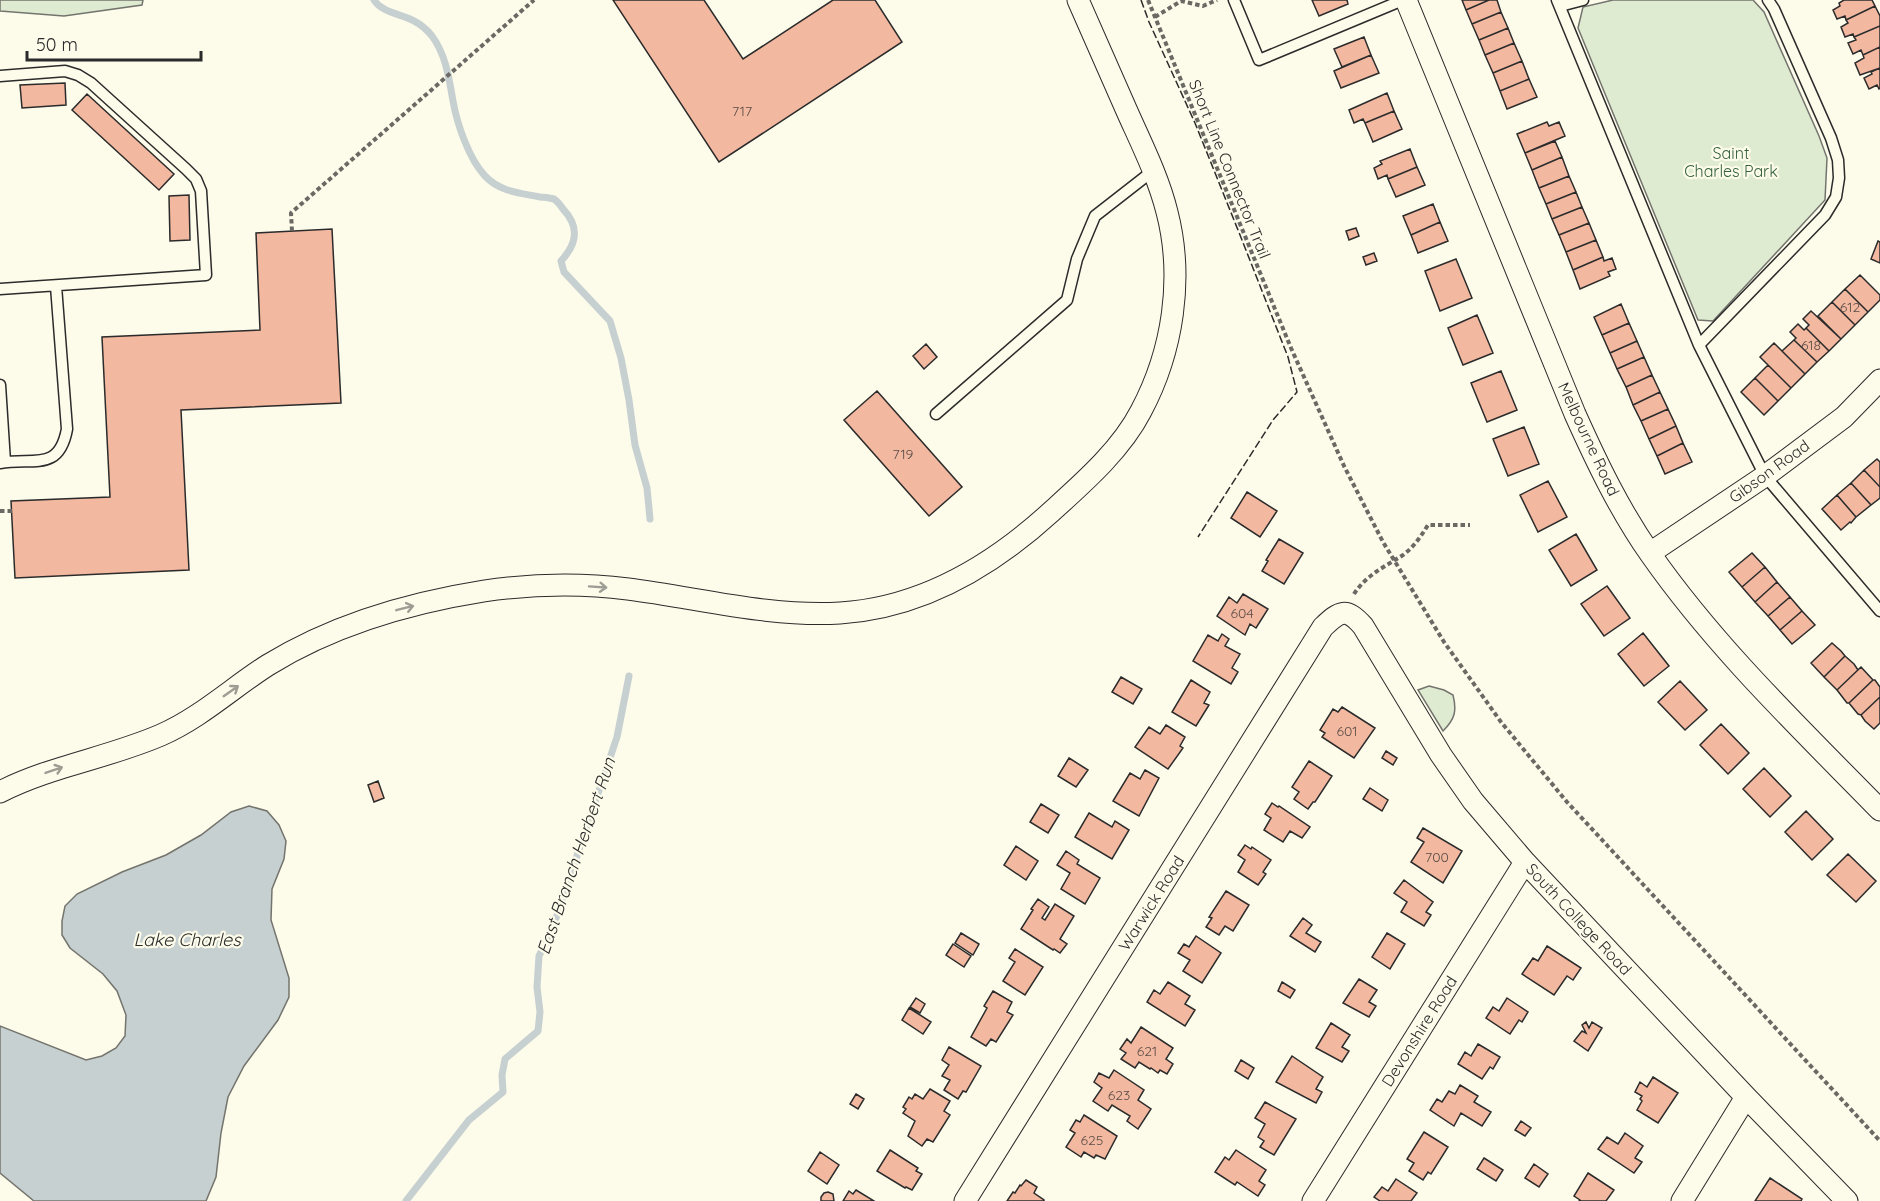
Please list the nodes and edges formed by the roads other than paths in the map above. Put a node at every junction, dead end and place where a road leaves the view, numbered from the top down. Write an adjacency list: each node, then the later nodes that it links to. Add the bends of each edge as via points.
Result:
1 (1078, 0): 8 (street)
2 (1234, 0): 3 (lane, via 1259,60)
3 (1405, 0): 17 (street, Melbourne Road, via 1575,414 1600,470)
4 (1583, 0): 6 (lane)
5 (1768, 0): 11 (lane, via 1831,138 1838,160 1836,197 1824,215)
6 (1558, 3): 11 (lane)
7 (0, 76): 9 (lane, via 65,72 92,83 186,169 201,191 206,275)
8 (1154, 170): 14 (lane, via 1095,216 1077,259 1067,300); 22 (street, one-way to 8, via 163,734 268,665 317,638 361,620 445,598 528,585 573,585 626,588 760,610 844,613 885,607 958,579 1022,539 1089,477 1140,413 1171,330 1174,292 1174,253)
9 (56, 286): 10 (lane); 15 (lane, via 67,429 64,445 54,455 39,461)
10 (0, 288)
11 (1699, 345): 16 (lane)
12 (1880, 380): 16 (street, Gibson Road, via 1844,417)
13 (0, 385): 15 (lane)
14 (936, 414)
15 (2, 462)
16 (1765, 476): 17 (street, Gibson Road); 19 (lane)
17 (1650, 553): 23 (street, Melbourne Road, via 1736,661)
18 (1880, 594): 19 (lane)
19 (1871, 603): 20 (lane)
20 (1880, 611)
21 (1344, 613): 24 (street, South College Road, via 1354,615 1363,626 1473,801); 26 (street, Warwick Road, via 1323,627)
22 (0, 792)
23 (1880, 810)
24 (1525, 862): 25 (street, South College Road); 27 (street, Devonshire Road)
25 (1746, 1097): 28 (street); 29 (street, South College Road)
26 (965, 1201)
27 (1313, 1201)
28 (1682, 1201)
29 (1847, 1201)

